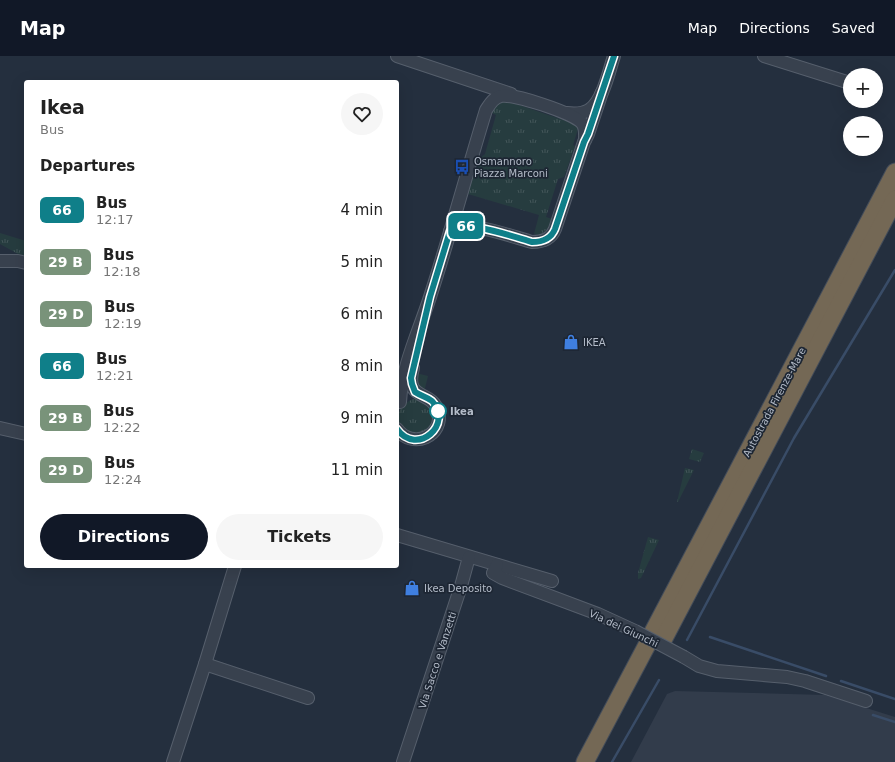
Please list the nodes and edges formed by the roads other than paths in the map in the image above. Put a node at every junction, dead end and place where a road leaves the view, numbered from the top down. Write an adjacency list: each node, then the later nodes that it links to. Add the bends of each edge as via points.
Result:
1 (397, 56): 5 (street)
2 (614, 56): 6 (street)
3 (764, 56): 4 (street)
4 (843, 81)
5 (473, 82): 7 (street); 8 (street, via 485,91)
6 (602, 92): 9 (street, via 589,110 577,114); 10 (street)
7 (516, 96): 8 (street, via 497,97); 9 (street)
8 (486, 110): 14 (street)
9 (563, 112): 10 (street, via 582,123)
10 (585, 140): 16 (street, via 555,229 549,238 541,242 532,242)
11 (895, 168): 13 (highway)
12 (895, 172): 13 (highway, Autostrada Firenze-Mare)
13 (890, 194): 24 (highway, Autostrada Firenze-Mare); 37 (highway, Autostrada Firenze-Mare)
14 (459, 201): 16 (street, via 462,218); 17 (street)
15 (895, 219): 24 (highway)
16 (474, 226): 17 (street, via 457,227)
17 (450, 231): 21 (street)
18 (0, 251): 20 (street)
19 (0, 261): 20 (street)
20 (22, 262)
21 (430, 297): 22 (street); 25 (street, via 411,378 414,390)
22 (408, 361): 23 (street); 26 (street)
23 (399, 369)
24 (798, 385): 37 (highway, Autostrada Firenze-Mare)
25 (421, 395): 26 (street); 31 (street, via 435,404 438,424 428,436)
26 (399, 400)
27 (0, 428): 29 (street)
28 (399, 431): 31 (street)
29 (24, 434)
30 (399, 436): 31 (street)
31 (412, 439)
32 (399, 536): 33 (street)
33 (469, 557): 34 (street); 42 (street, Via Sacco e Vanzetti)
34 (497, 565): 36 (street); 40 (street, Via dei Giunchi, bridge, via 493,573 502,578 598,614 699,666 717,671 787,677)
35 (233, 568): 38 (street)
36 (552, 581)
37 (656, 641): 43 (highway, Autostrada Firenze-Mare); 44 (highway, Autostrada Firenze-Mare)
38 (205, 664): 39 (street); 41 (street)
39 (308, 698)
40 (866, 700)
41 (173, 762)
42 (403, 762)
43 (585, 762)
44 (599, 762)

